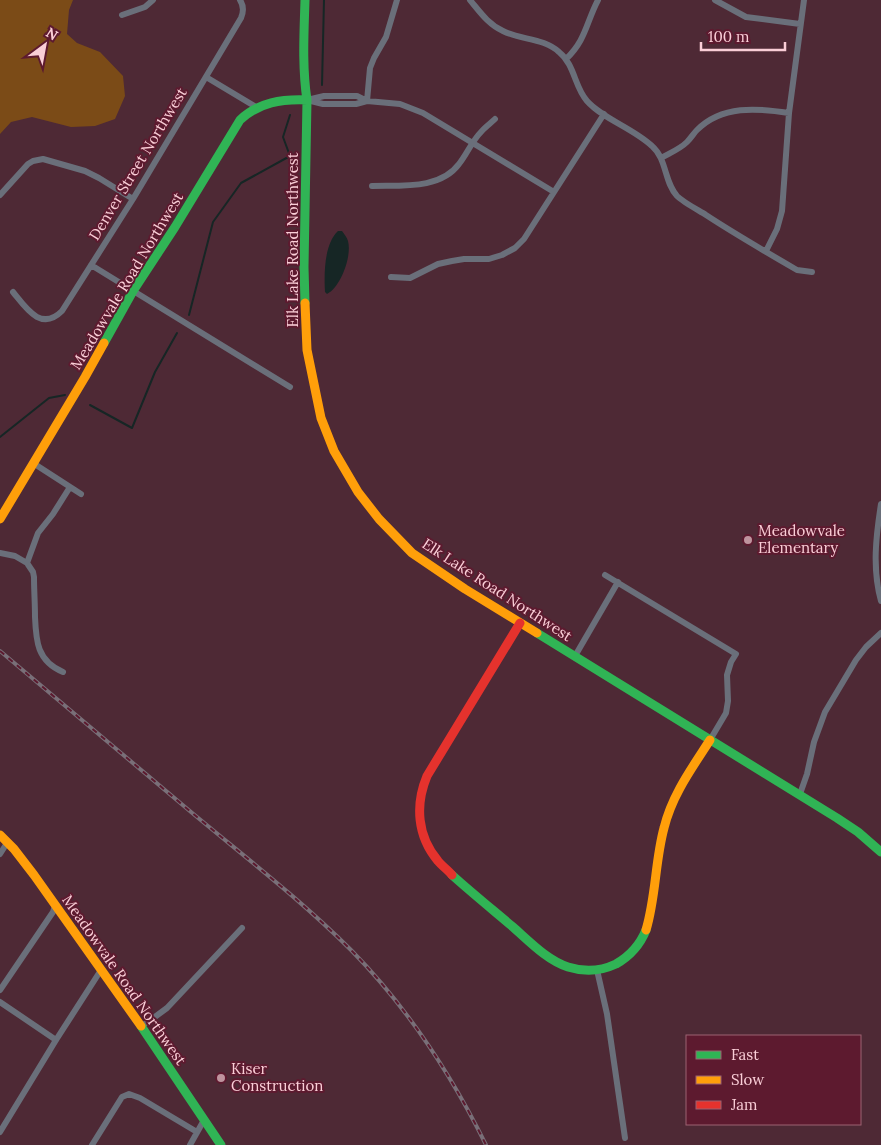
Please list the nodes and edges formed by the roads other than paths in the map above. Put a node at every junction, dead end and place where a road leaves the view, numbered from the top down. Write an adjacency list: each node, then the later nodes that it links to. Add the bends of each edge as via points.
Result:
1 (153, 0): 9 (street, via 145,7)
2 (240, 0): 12 (street, Denver Street Northwest, via 243,14)
3 (305, 0): 13 (street, Elk Lake Road Northwest)
4 (397, 0): 14 (street, via 386,37 370,68)
5 (470, 0): 11 (street, via 497,28 548,44)
6 (598, 0): 11 (street, via 583,38)
7 (715, 0): 10 (street, via 746,17)
8 (804, 0): 10 (street)
9 (122, 16)
10 (800, 24): 16 (street)
11 (566, 59): 17 (street, via 582,94)
12 (206, 77): 15 (street); 24 (street, Denver Street Northwest)
13 (307, 100): 14 (street, via 323,104); 15 (street, Meadowvale Road Northwest); 42 (street, Elk Lake Road Northwest, via 304,267 307,350 321,418 334,451 368,506 412,553)
14 (368, 101): 19 (street, via 412,108)
15 (256, 107): 29 (street, Meadowvale Road Northwest, via 240,120)
16 (789, 113): 20 (street, via 770,110 729,112 712,118 686,143); 25 (street, via 782,211)
17 (604, 114): 20 (street, via 638,134 654,147); 22 (street)
18 (495, 119): 19 (street)
19 (473, 143): 21 (street, via 458,165 442,178 421,184); 22 (street)
20 (661, 158): 25 (street, via 667,180 677,196)
21 (372, 186)
22 (554, 192): 28 (street, via 524,239 502,255 438,264 410,278)
23 (0, 195): 24 (street, via 28,164 43,159 92,174)
24 (133, 199): 26 (street, Denver Street Northwest)
25 (766, 251): 27 (street, via 797,270)
26 (91, 265): 29 (street); 30 (street, Denver Street Northwest, via 62,311 52,318 34,316)
27 (812, 272)
28 (391, 276)
29 (133, 291): 31 (street); 32 (street, Meadowvale Road Northwest)
30 (12, 292)
31 (290, 387)
32 (33, 463): 33 (street); 36 (street, Meadowvale Road Northwest)
33 (70, 487): 34 (street); 38 (street, via 38,533)
34 (81, 494)
35 (881, 504): 41 (street, via 875,568)
36 (0, 519)
37 (0, 552): 38 (street)
38 (27, 563): 45 (street, via 34,577 36,636 40,651 52,666)
39 (605, 574): 40 (street)
40 (618, 582): 44 (street); 46 (street, via 736,654 727,675 726,713)
41 (881, 601)
42 (520, 622): 44 (street, Elk Lake Road Northwest); 55 (street, via 424,781 419,800 419,820 428,846 438,861 542,952 569,968)
43 (881, 633): 47 (street, via 856,660 825,712)
44 (575, 656): 46 (street, Elk Lake Road Northwest)
45 (63, 672)
46 (710, 740): 47 (street, Elk Lake Road Northwest); 55 (street, via 666,819 643,937 633,952 612,966)
47 (800, 794): 50 (street, Elk Lake Road Northwest, via 858,832)
48 (0, 835): 49 (street, Meadowvale Road Northwest)
49 (7, 843): 51 (street); 52 (street, Meadowvale Road Northwest)
50 (881, 852)
51 (0, 854)
52 (55, 906): 54 (street, Meadowvale Road Northwest); 56 (street)
53 (242, 928): 58 (street, via 167,1008)
54 (101, 970): 58 (street, Meadowvale Road Northwest); 59 (street)
55 (597, 970): 63 (street, via 607,1014)
56 (0, 990)
57 (0, 1002): 59 (street)
58 (141, 1026): 60 (street, Meadowvale Road Northwest)
59 (56, 1040): 61 (street)
60 (204, 1120): 62 (street); 66 (street, Meadowvale Road Northwest)
61 (0, 1132)
62 (197, 1132): 64 (street, via 129,1094 122,1097); 65 (street)
63 (624, 1138)
64 (92, 1145)
65 (190, 1145)
66 (221, 1145)

